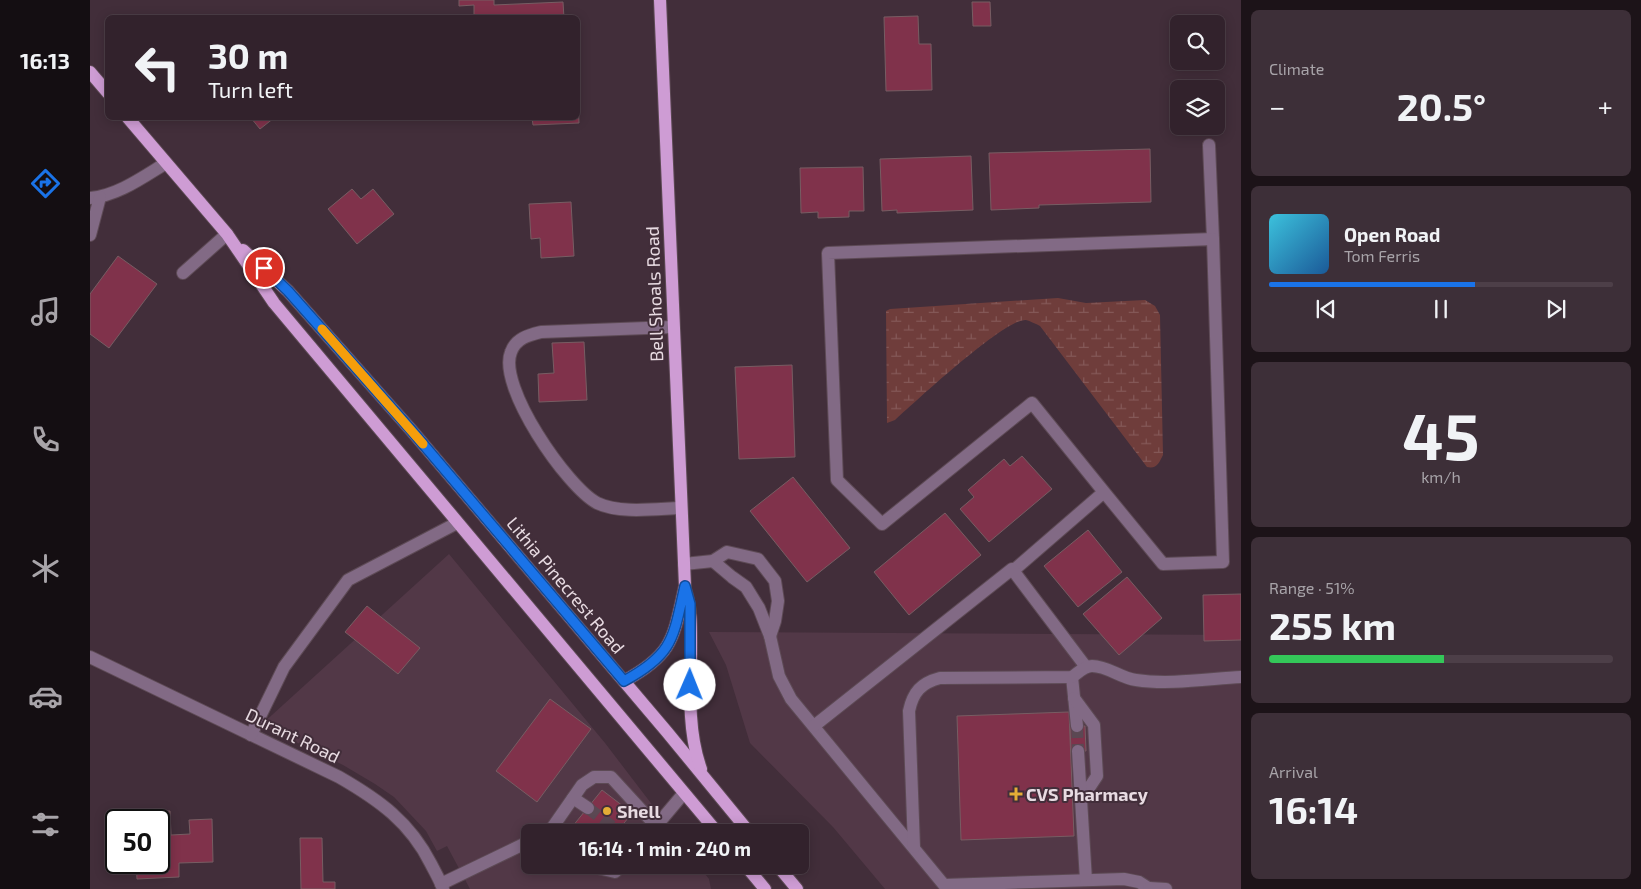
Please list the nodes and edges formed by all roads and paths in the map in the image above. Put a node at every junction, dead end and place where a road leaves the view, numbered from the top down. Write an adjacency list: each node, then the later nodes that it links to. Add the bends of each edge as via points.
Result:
1 (660, 0): 12 (main road, Bell Shoals Road)
2 (90, 72): 3 (main road)
3 (105, 89)
4 (130, 120): 6 (main road, Lithia Pinecrest Road)
5 (1209, 145): 10 (street)
6 (166, 163): 7 (street, via 135,182); 8 (main road, Lithia Pinecrest Road)
7 (95, 198): 9 (street)
8 (227, 234): 11 (street); 15 (main road, Lithia Pinecrest Road, via 274,303); 25 (main road, Lithia Pinecrest Road, via 288,291)
9 (90, 236)
10 (1213, 239): 13 (street, via 1223,562 1163,564); 13 (street, via 828,253 837,480 882,524 1032,403)
11 (183, 273)
12 (673, 327): 14 (main road, Bell Shoals Road); 14 (street, via 541,332 516,343 509,360 513,384 525,413 554,460 585,495 615,509)
13 (1104, 492): 18 (street)
14 (680, 508): 17 (main road, Bell Shoals Road)
15 (457, 523): 29 (street, via 348,580 284,667); 32 (main road, Lithia Pinecrest Road)
16 (713, 561): 17 (street); 20 (street, via 746,587); 20 (street, via 727,552 758,559 775,581 778,601)
17 (684, 564): 19 (main road, Bell Shoals Road)
18 (1014, 570): 22 (street); 27 (street)
19 (685, 586): 25 (main road, via 670,643 658,659); 31 (main road, via 691,626 690,705 695,747)
20 (770, 636): 27 (street, via 784,688)
21 (90, 657): 29 (street, Durant Road)
22 (1086, 667): 23 (street); 24 (street, via 1102,667 1126,679 1155,682)
23 (1072, 677): 26 (street); 42 (street, via 940,678 922,684 915,692 909,712)
24 (1241, 677)
25 (624, 681): 31 (main road, Lithia Pinecrest Road)
26 (1074, 698): 28 (street); 34 (street, via 1094,725 1097,776)
27 (814, 726): 42 (street)
28 (1077, 726)
29 (251, 735): 46 (street, Durant Road, via 339,777 388,808 418,840)
30 (1078, 751): 34 (street)
31 (704, 778): 40 (main road, Lithia Pinecrest Road)
32 (684, 793): 38 (street); 39 (main road, Lithia Pinecrest Road)
33 (573, 798): 35 (street); 36 (street); 37 (street, via 594,777 611,776)
34 (1081, 800): 45 (street)
35 (588, 808)
36 (555, 824)
37 (650, 824)
38 (658, 824)
39 (710, 824)
40 (742, 824)
41 (521, 846): 46 (street)
42 (914, 847): 45 (street, via 944,884)
43 (751, 874): 47 (main road)
44 (784, 874): 49 (main road)
45 (1086, 880): 48 (street, via 1124,879)
46 (442, 886)
47 (759, 886)
48 (1150, 888): 50 (street)
49 (797, 889)
50 (1166, 889)

